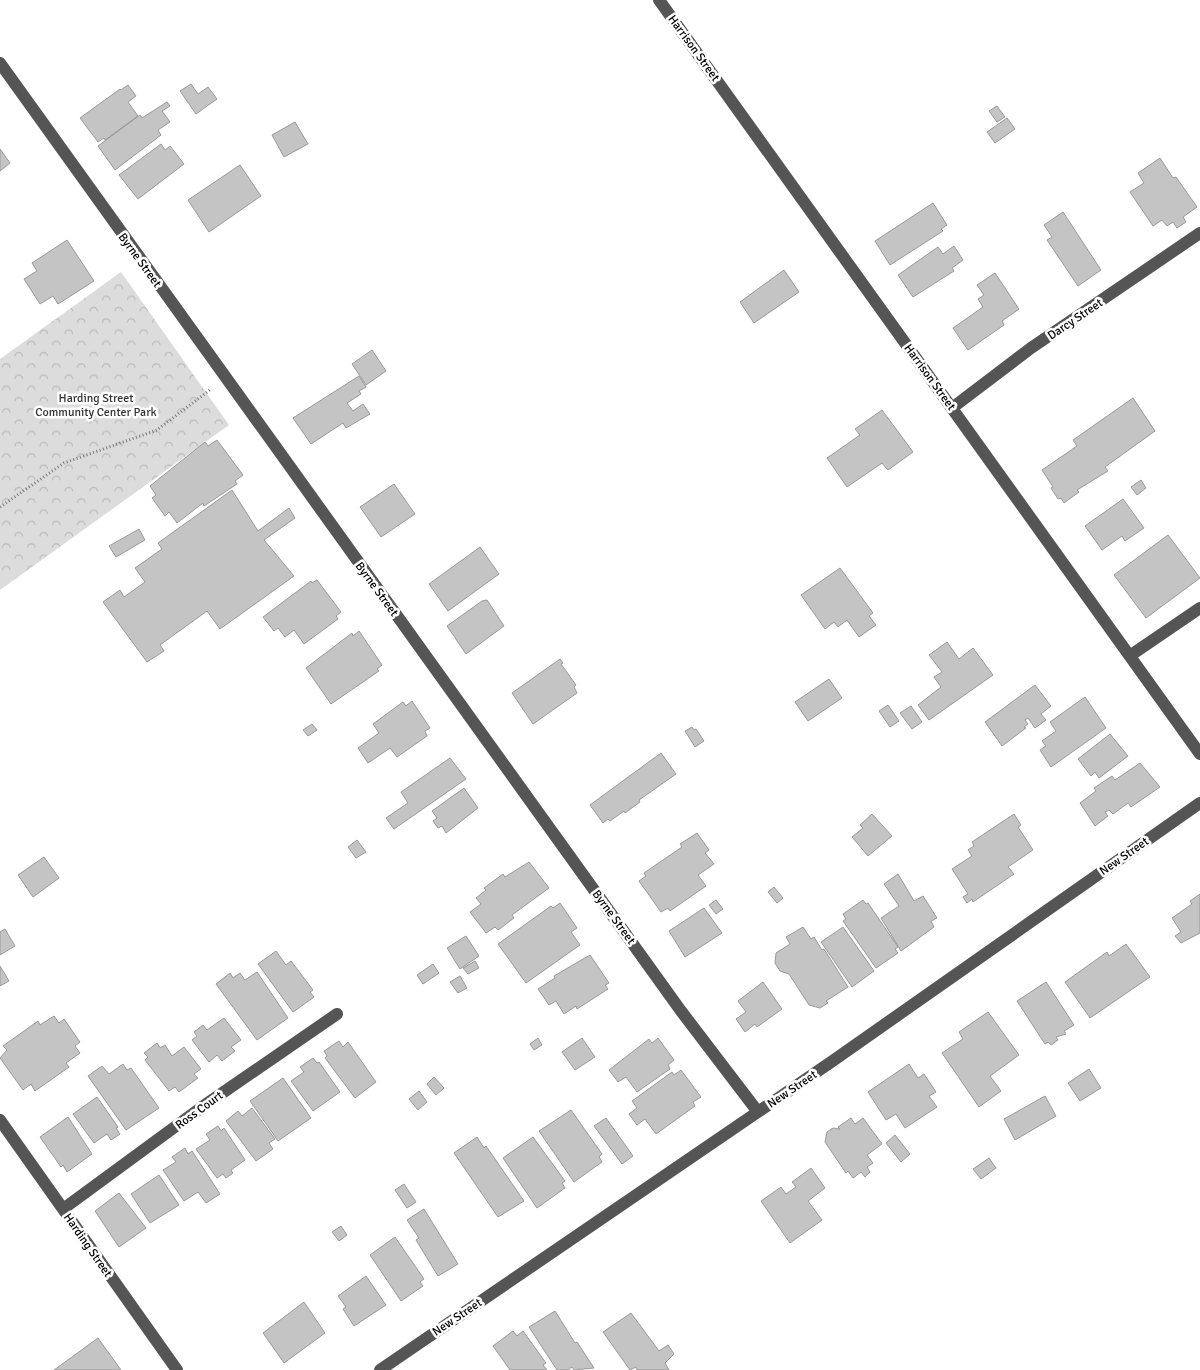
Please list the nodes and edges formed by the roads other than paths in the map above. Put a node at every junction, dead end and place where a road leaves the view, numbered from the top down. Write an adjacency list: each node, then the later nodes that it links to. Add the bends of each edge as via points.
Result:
1 (659, 0): 4 (street, Harrison Street)
2 (0, 63): 10 (street, Byrne Street, via 681,1011)
3 (1200, 233): 4 (street, Darcy Street, via 1031,348)
4 (952, 408): 6 (street, Harrison Street)
5 (1200, 608): 6 (street)
6 (1131, 655): 7 (street, Harrison Street)
7 (1200, 754)
8 (1200, 803): 10 (street, New Street)
9 (337, 1014): 12 (street, Ross Court, via 202,1107)
10 (758, 1112): 14 (street, New Street)
11 (0, 1120): 12 (street, Harding Street)
12 (63, 1209): 13 (street, Harding Street)
13 (177, 1370)
14 (380, 1370)

